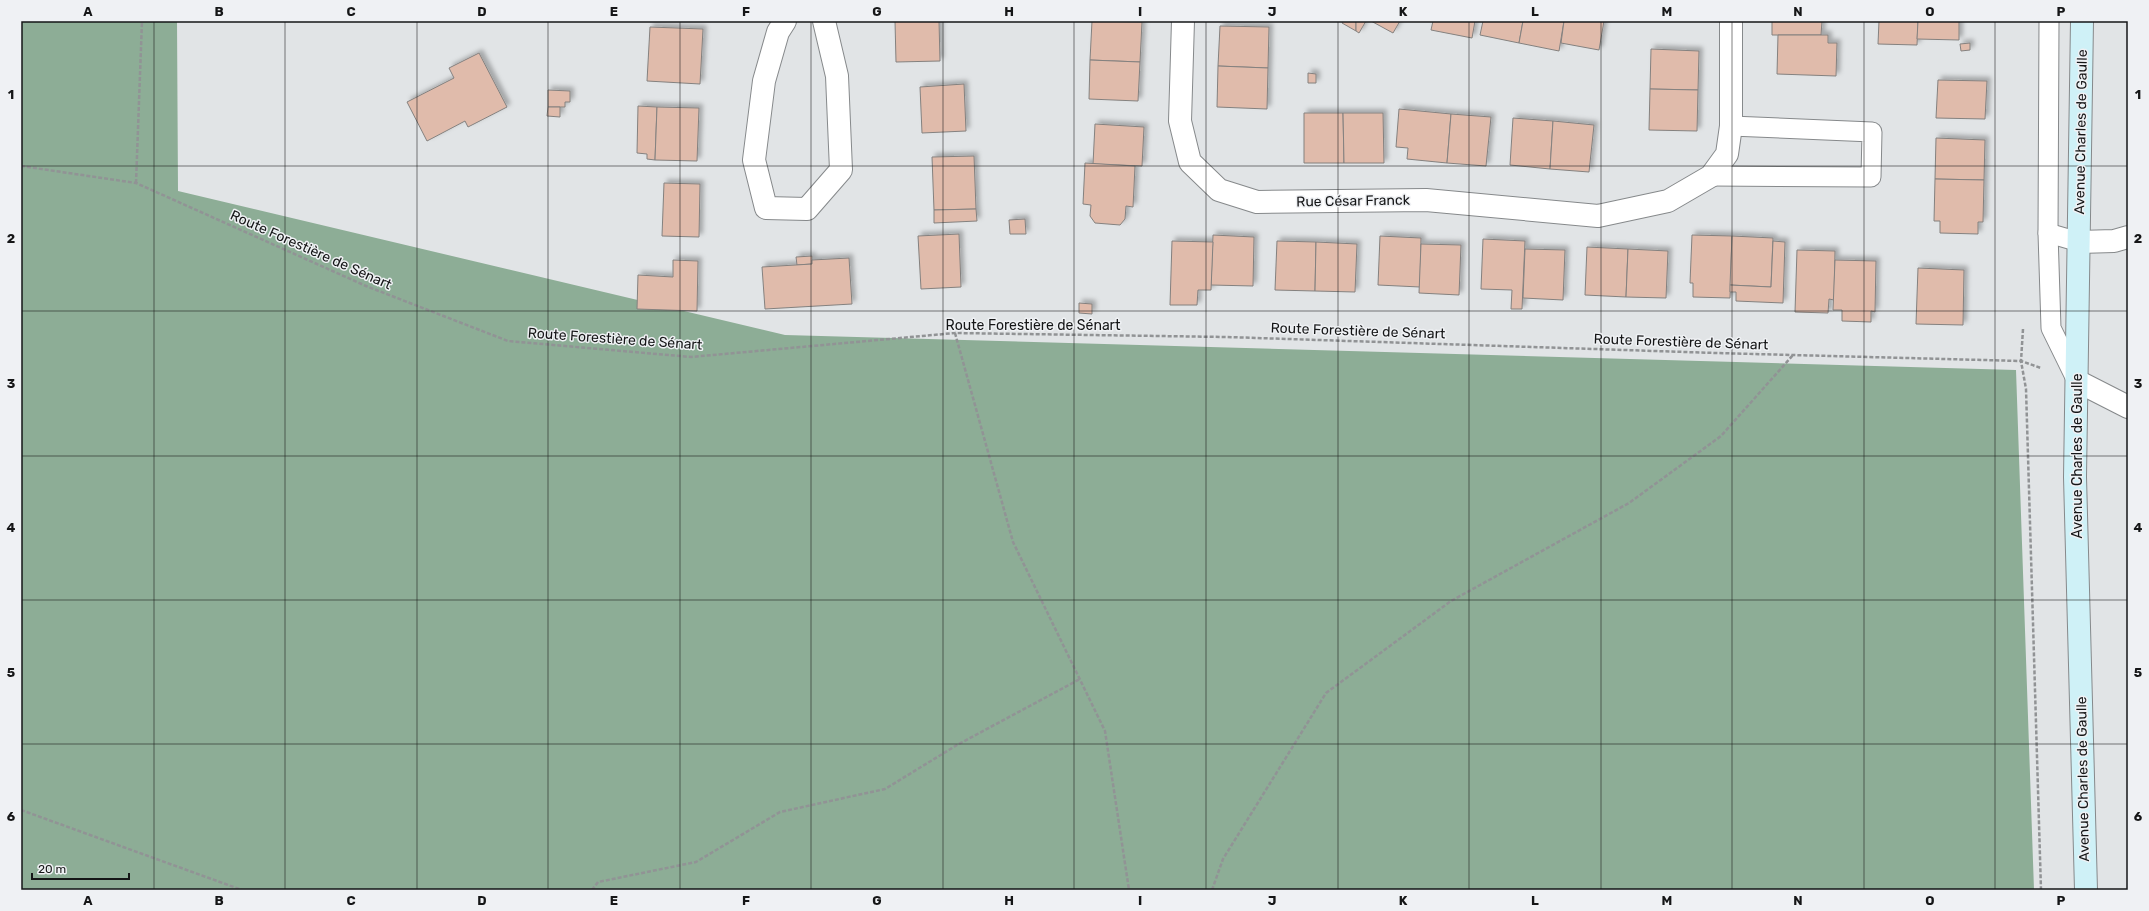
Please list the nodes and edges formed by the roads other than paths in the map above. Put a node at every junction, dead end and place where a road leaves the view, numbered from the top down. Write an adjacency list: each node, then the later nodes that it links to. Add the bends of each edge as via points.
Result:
1 (785, 21): 2 (street, via 778,32 764,81 754,160 766,208 807,209 841,170 837,76)
2 (824, 21)
3 (1183, 21): 8 (street, Rue César Franck, via 1180,121 1190,162 1219,190 1256,202 1426,200 1598,216 1668,202)
4 (1731, 21): 7 (street)
5 (2050, 21): 9 (lane)
6 (2082, 21): 11 (main road, Avenue Charles de Gaulle)
7 (1731, 126): 8 (street, via 1726,154); 8 (lane, via 1872,132 1871,177)
8 (1711, 176)
9 (2048, 233): 11 (lane); 12 (lane, via 2051,328)
10 (2128, 237): 11 (street, via 2114,241)
11 (2079, 242): 12 (main road, Avenue Charles de Gaulle)
12 (2077, 381): 13 (street); 14 (main road, Avenue Charles de Gaulle, via 2075,477)
13 (2128, 406)
14 (2086, 890)

